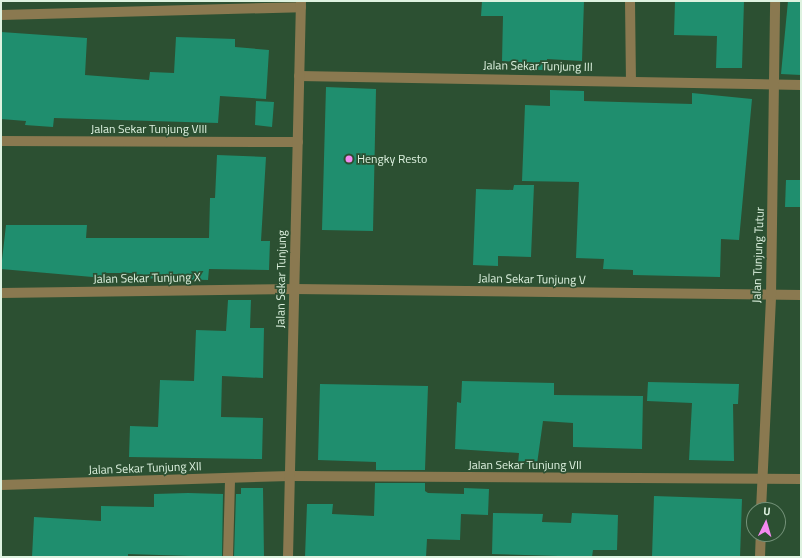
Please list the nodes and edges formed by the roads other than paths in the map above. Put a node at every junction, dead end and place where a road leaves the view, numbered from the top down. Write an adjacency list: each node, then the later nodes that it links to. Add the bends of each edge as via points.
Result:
1 (630, 1): 6 (street)
2 (775, 1): 7 (street, Jalan Tunjung Tutur)
3 (301, 4): 4 (street); 5 (street, Jalan Sekar Tunjung)
4 (1, 15)
5 (299, 76): 6 (street, Jalan Sekar Tunjung III); 10 (street, Jalan Sekar Tunjung)
6 (631, 81): 7 (street, Jalan Sekar Tunjung III)
7 (775, 85): 8 (street, Jalan Sekar Tunjung III); 14 (street, Jalan Tunjung Tutur)
8 (801, 85)
9 (1, 141): 10 (street, Jalan Sekar Tunjung VIII)
10 (298, 142): 11 (street, Jalan Sekar Tunjung)
11 (294, 289): 12 (street, Jalan Sekar Tunjung X); 14 (street, Jalan Sekar Tunjung V); 15 (street, Jalan Sekar Tunjung)
12 (1, 292)
13 (801, 295): 14 (street, Jalan Sekar Tunjung V)
14 (771, 296): 17 (street, Jalan Tunjung Tutur)
15 (290, 476): 16 (street, Jalan Sekar Tunjung XII); 17 (street, Jalan Sekar Tunjung VII); 23 (street, Jalan Sekar Tunjung)
16 (230, 478): 19 (street, Jalan Sekar Tunjung XII); 22 (street)
17 (761, 479): 18 (street, Jalan Sekar Tunjung VII); 20 (street, Jalan Tunjung Tutur)
18 (801, 479)
19 (1, 485)
20 (761, 502)
21 (761, 542): 24 (street)
22 (228, 557)
23 (288, 557)
24 (760, 557)

